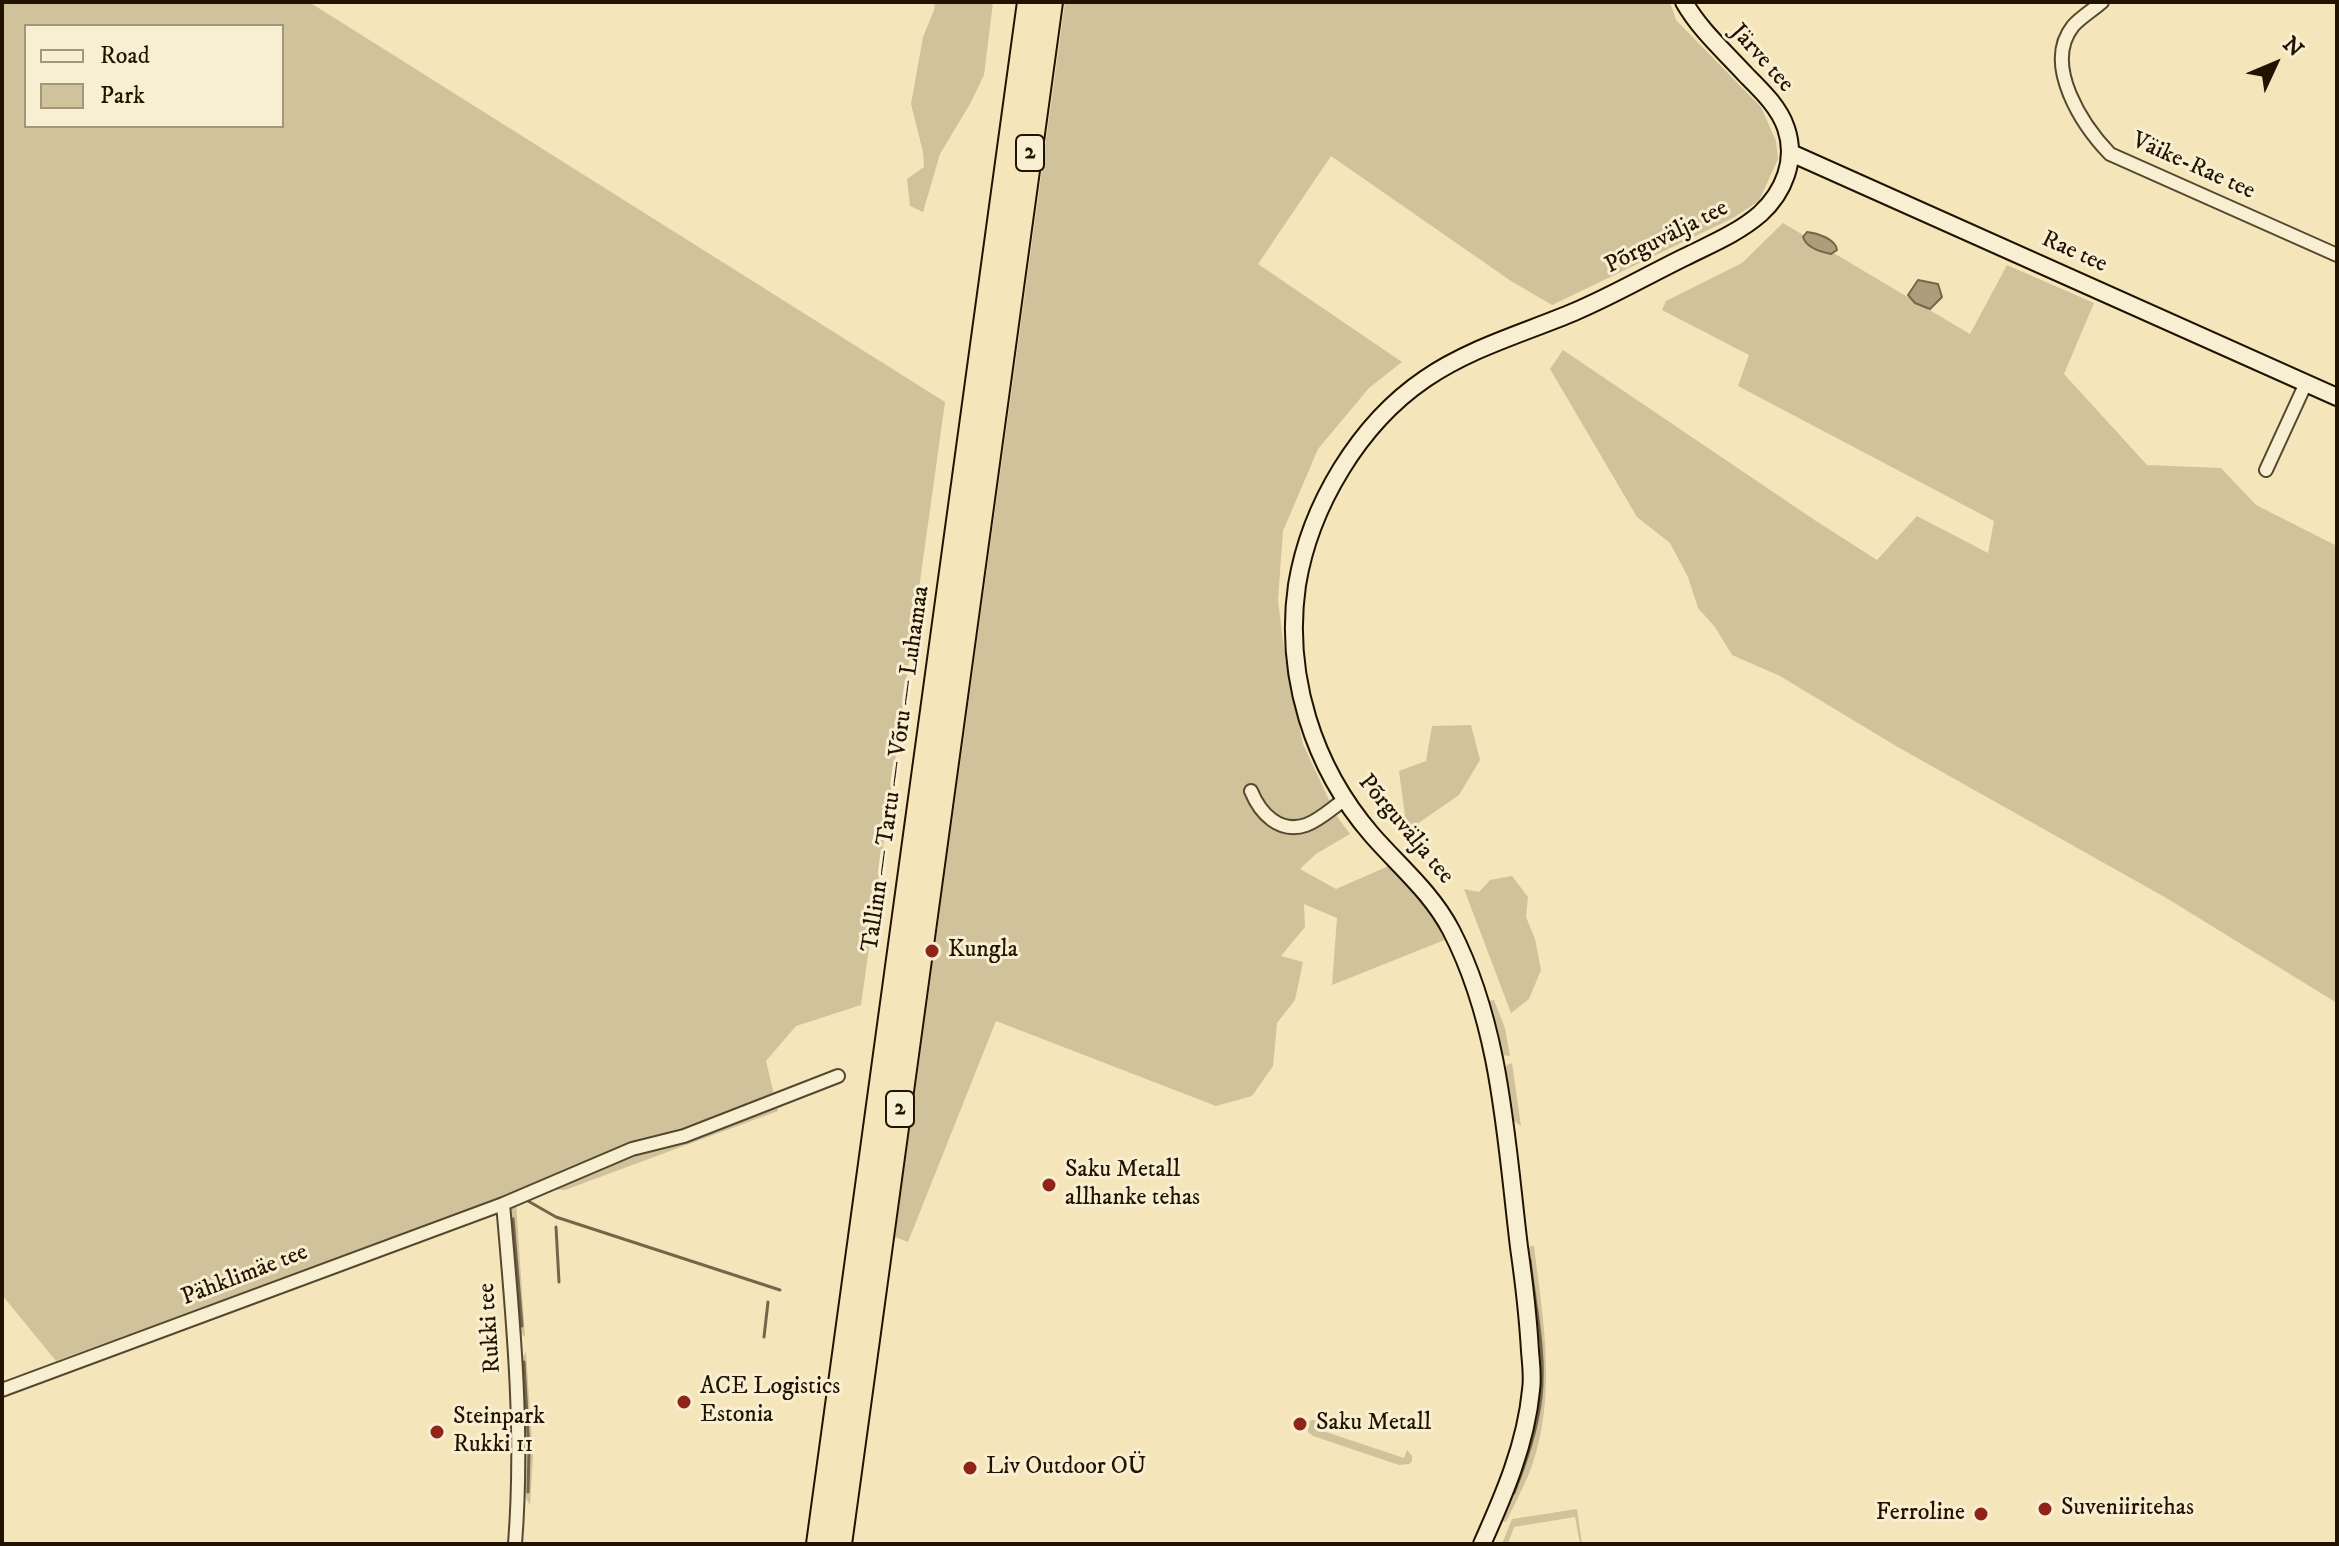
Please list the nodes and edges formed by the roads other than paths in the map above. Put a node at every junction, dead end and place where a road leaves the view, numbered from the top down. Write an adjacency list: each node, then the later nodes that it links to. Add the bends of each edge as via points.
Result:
1 (1029, 2): 16 (highway, Tallinn — Tartu — Võru — Luhamaa / 2)
2 (1051, 2): 17 (highway, Tallinn — Tartu — Võru — Luhamaa / 2)
3 (1684, 2): 5 (street, Järve tee, via 1768,98 1786,128)
4 (2102, 2): 6 (street, Väike-Rae tee, via 2066,40 2063,78 2103,147)
5 (1791, 153): 7 (street, Rae tee); 11 (street, Põrguvälja tee, via 1776,195 1745,226 1576,312 1442,368 1392,405 1360,440 1315,526 1296,608 1301,698)
6 (2337, 255)
7 (2306, 383): 8 (street, Rae tee); 9 (street)
8 (2337, 397)
9 (2266, 470)
10 (1251, 791): 11 (street, via 1266,816 1292,827 1307,825)
11 (1344, 800): 18 (street, Põrguvälja tee, via 1440,910 1472,981 1496,1064 1532,1386 1516,1460)
12 (838, 1076): 13 (street, Pähklimäe tee, via 684,1136 632,1149)
13 (503, 1204): 14 (street, Pähklimäe tee); 15 (street, Rukki tee, via 518,1401)
14 (2, 1390)
15 (515, 1544)
16 (818, 1544)
17 (840, 1544)
18 (1482, 1544)

